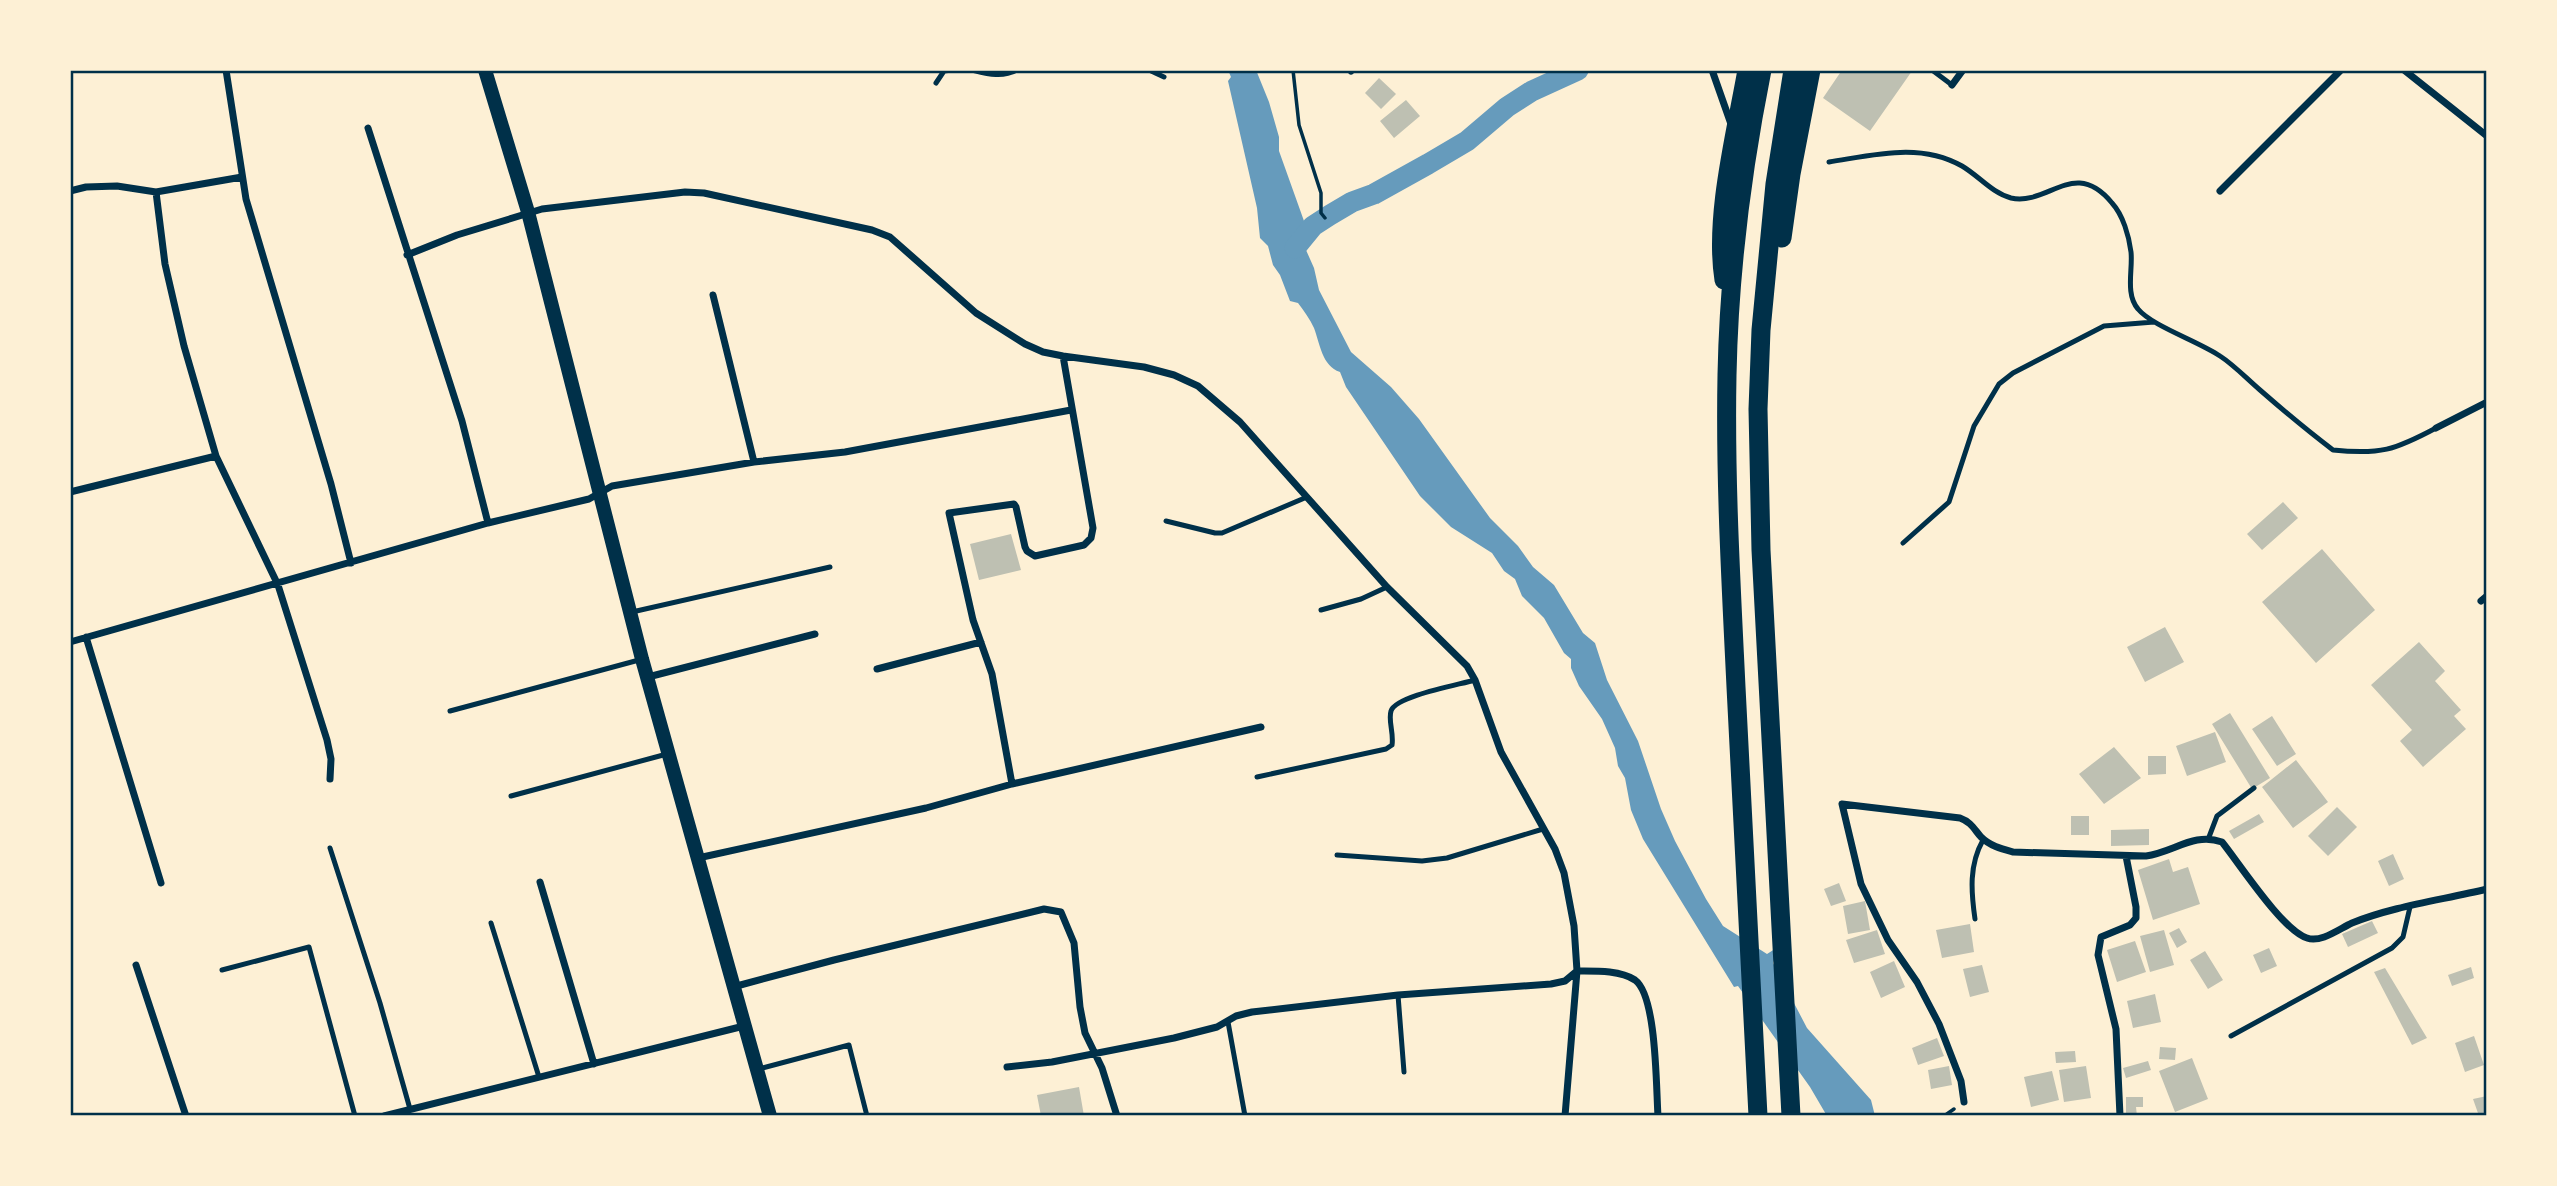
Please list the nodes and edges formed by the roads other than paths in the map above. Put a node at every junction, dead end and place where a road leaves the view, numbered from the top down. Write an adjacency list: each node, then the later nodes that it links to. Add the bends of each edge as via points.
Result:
1 (226, 70): 23 (street)
2 (485, 70): 27 (main road)
3 (952, 70): 17 (lane, via 944,71)
4 (972, 70): 5 (lane, via 1007,75)
5 (1017, 70)
6 (1149, 70): 16 (lane)
7 (1712, 70): 19 (street)
8 (1747, 70): 31 (highway, via 1723,222 1721,257)
9 (1762, 70): 31 (highway, via 1749,134)
10 (1793, 70): 30 (highway, via 1775,184)
11 (1811, 70): 30 (highway, via 1778,277)
12 (1932, 70): 18 (lane)
13 (1963, 70): 18 (street)
14 (2341, 70): 25 (street)
15 (2404, 70): 21 (street)
16 (1164, 77)
17 (936, 83)
18 (1952, 85)
19 (1732, 127)
20 (368, 128): 28 (street)
21 (2487, 136)
22 (1829, 162): 32 (lane, via 1924,151 1964,167 2008,197 2023,199 2078,183 2095,188 2113,203 2124,223 2136,307)
23 (242, 177): 26 (street); 45 (street)
24 (70, 191): 26 (street, via 117,186)
25 (2220, 191)
26 (156, 192): 37 (street, via 165,264)
27 (528, 212): 28 (street); 33 (street, via 694,192 872,230 890,237 976,313 1006,333 1043,352); 40 (main road)
28 (407, 255): 43 (street, via 462,421)
29 (713, 295): 38 (street)
30 (1763, 313): 106 (highway, via 1759,479)
31 (1729, 320): 105 (highway, via 1730,559)
32 (2154, 322): 36 (lane, via 2222,357 2333,450 2356,453 2399,448); 44 (lane, via 2104,326 1999,384 1973,426 1949,502)
33 (1063, 356): 35 (street); 41 (street, via 1144,367 1198,386 1240,422)
34 (2487, 402): 36 (street)
35 (1072, 410): 38 (street, via 845,452); 54 (street, via 1093,528 1088,542 1030,554 1014,504 949,513)
36 (2436, 428)
37 (216, 456): 39 (street); 47 (street)
38 (754, 462): 40 (street, via 646,479 612,486)
39 (70, 492)
40 (602, 493): 43 (street); 50 (main road)
41 (1307, 497): 42 (lane, via 1222,533); 48 (street)
42 (1166, 521)
43 (488, 523): 45 (street)
44 (1903, 543)
45 (351, 564): 47 (street)
46 (830, 566): 50 (lane)
47 (278, 584): 52 (street); 63 (street, via 327,740)
48 (1387, 587): 49 (lane); 58 (street, via 1452,649)
49 (1321, 610)
50 (631, 613): 55 (main road)
51 (815, 634): 57 (street)
52 (86, 637): 53 (street); 75 (street)
53 (70, 642)
54 (981, 642): 56 (street); 64 (street, via 992,674)
55 (642, 659): 57 (main road); 59 (lane)
56 (877, 669)
57 (648, 677): 61 (main road)
58 (1475, 680): 62 (lane, via 1395,704 1391,709 1394,736 1386,749); 67 (street, via 1501,752)
59 (450, 711)
60 (1261, 727): 64 (street)
61 (668, 754): 66 (lane); 73 (main road)
62 (1257, 777)
63 (330, 779)
64 (1012, 784): 73 (street)
65 (2254, 788): 68 (lane, via 2217,816)
66 (511, 796)
67 (1543, 829): 71 (lane, via 1422,862); 82 (street, via 1564,873)
68 (2209, 837): 72 (street, via 2159,854); 77 (street, via 2222,842 2280,917 2306,938 2315,939)
69 (1983, 840): 72 (street, via 2013,852); 78 (lane, via 1972,874); 94 (street, via 1969,821 1960,818 1842,804 1861,884 1888,940 1939,1024 1961,1081)
70 (330, 848): 95 (lane)
71 (1337, 856)
72 (2126, 856): 107 (street, via 2136,918 2101,937 2098,946 2116,1029)
73 (697, 859): 83 (main road)
74 (540, 882): 89 (street)
75 (161, 883)
76 (2487, 889): 77 (street)
77 (2410, 907): 87 (lane, via 2403,937 2392,948)
78 (1975, 919)
79 (491, 923): 93 (lane)
80 (135, 965): 96 (street)
81 (222, 970): 97 (lane, via 309,947)
82 (1577, 971): 84 (street, via 1565,981 1551,984); 103 (street); 104 (street, via 1617,974 1634,979 1643,988 1652,1029)
83 (733, 987): 86 (main road); 88 (street, via 1053,909 1066,918 1074,943 1080,1007)
84 (1398, 995): 85 (street, via 1252,1012); 92 (lane)
85 (1228, 1022): 88 (street, via 1174,1038); 102 (lane)
86 (744, 1026): 89 (street); 91 (main road)
87 (2231, 1036)
88 (1094, 1052): 90 (street); 101 (street)
89 (594, 1064): 93 (street)
90 (1007, 1067)
91 (756, 1070): 99 (main road); 100 (lane, via 849,1045)
92 (1404, 1072)
93 (539, 1077): 95 (street)
94 (1964, 1102)
95 (410, 1109): 98 (street)
96 (186, 1116)
97 (355, 1116)
98 (384, 1116)
99 (769, 1116)
100 (867, 1116)
101 (1116, 1116)
102 (1245, 1116)
103 (1565, 1116)
104 (1658, 1116)
105 (1758, 1116)
106 (1791, 1116)
107 (2120, 1116)

